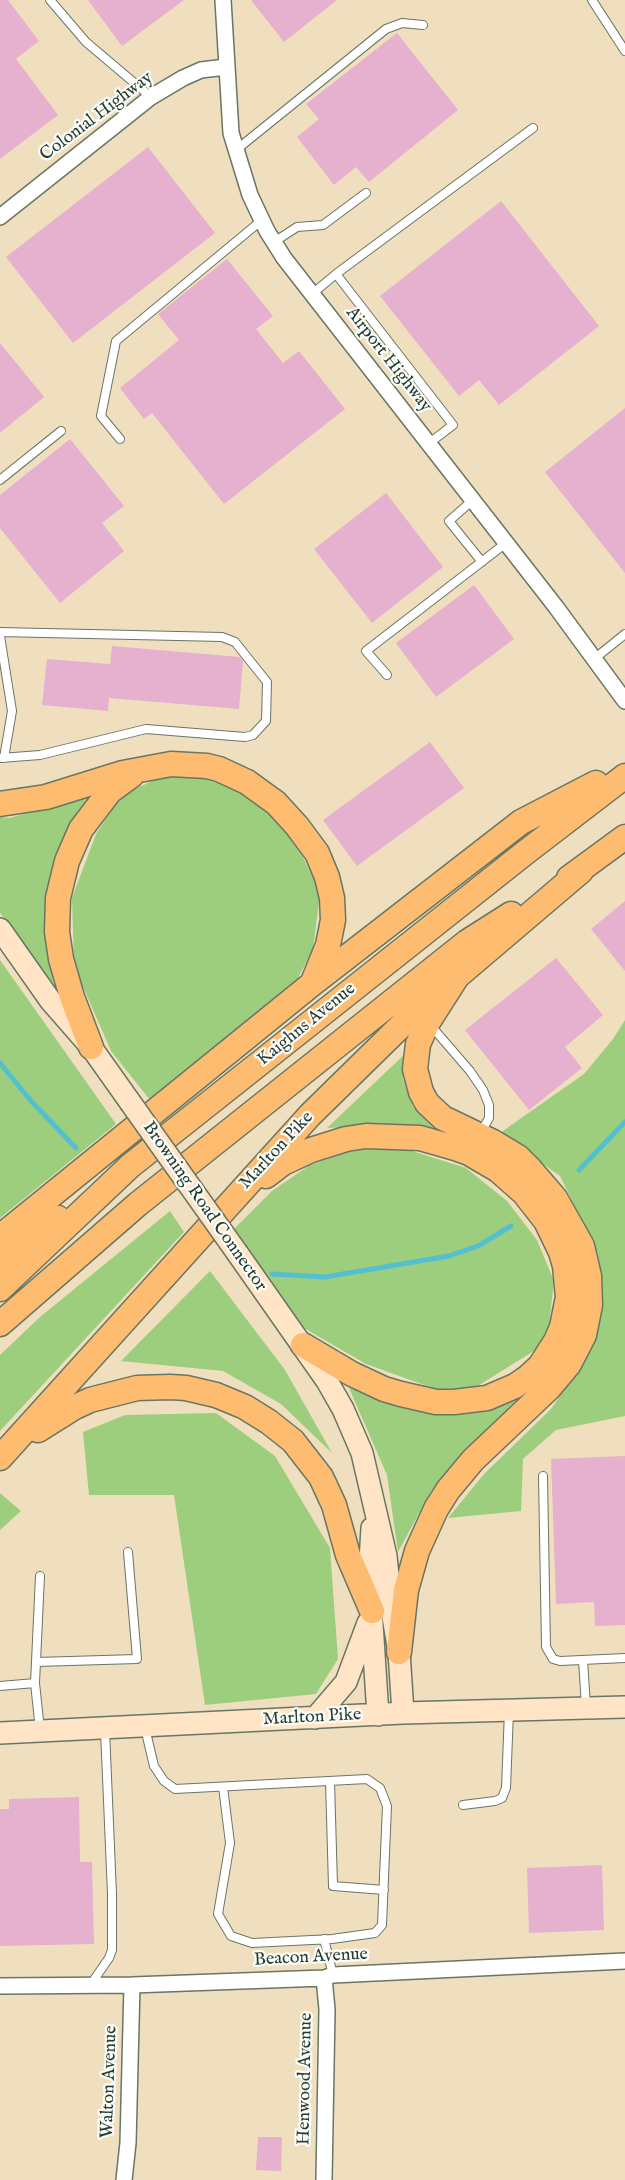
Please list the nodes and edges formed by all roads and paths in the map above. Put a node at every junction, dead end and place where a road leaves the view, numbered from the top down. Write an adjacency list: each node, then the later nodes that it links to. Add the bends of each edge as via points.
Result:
1 (50, 0): 7 (lane, via 86,42)
2 (223, 0): 6 (street, Airport Highway)
3 (592, 0): 5 (lane)
4 (423, 25): 9 (lane, via 402,23 386,29)
5 (625, 51)
6 (226, 67): 7 (street, Colonial Highway, via 201,70); 9 (street, Airport Highway)
7 (151, 97): 11 (street, Colonial Highway)
8 (533, 128): 14 (lane)
9 (236, 150): 12 (street, Airport Highway, via 249,195)
10 (366, 193): 13 (lane, via 323,225 297,227)
11 (0, 217)
12 (262, 220): 13 (street, Airport Highway); 17 (lane, via 116,341 101,416)
13 (274, 242): 15 (street, Airport Highway)
14 (336, 274): 15 (lane); 18 (lane, via 453,425)
15 (312, 294): 18 (street, Airport Highway)
16 (61, 431): 19 (lane)
17 (120, 439)
18 (428, 444): 20 (street, Airport Highway)
19 (0, 480)
20 (473, 500): 21 (street, Airport Highway); 22 (lane, via 449,520)
21 (506, 543): 22 (lane); 25 (street, Airport Highway)
22 (482, 562): 26 (lane, via 366,651)
23 (0, 634): 28 (lane, via 12,711); 28 (lane, via 222,637 235,642 267,682 266,721 253,735 146,729 40,755)
24 (625, 634): 25 (lane)
25 (594, 659): 27 (street, Airport Highway)
26 (387, 675)
27 (625, 701)
28 (2, 758)
29 (141, 768): 32 (highway, via 46,797); 37 (highway, via 183,763 219,769 263,792 297,826 317,853 330,887 333,909 328,945); 39 (highway, via 110,791 90,814 73,844 62,879 58,946 68,987)
30 (625, 768): 37 (highway, via 521,822)
31 (625, 776): 41 (highway, Kaighns Avenue)
32 (0, 804)
33 (625, 837): 34 (highway, Kaighns Avenue)
34 (580, 871): 36 (highway, Marlton Pike); 46 (highway, Kaighns Avenue, via 467,942 138,1204)
35 (0, 929): 39 (main road, Browning Road Connector, via 50,1000)
36 (458, 975): 38 (highway); 42 (highway, Marlton Pike, via 287,1138)
37 (312, 984): 43 (highway)
38 (428, 1022): 40 (lane, via 483,1090 489,1118); 40 (highway, via 415,1058 421,1092 443,1118)
39 (91, 1047): 47 (main road, Browning Road Connector, bridge)
40 (479, 1135): 54 (highway, via 518,1157 555,1198 582,1246 590,1305 584,1335 569,1364 473,1460 436,1509 417,1551 406,1590)
41 (130, 1166): 44 (highway); 45 (highway, Kaighns Avenue)
42 (228, 1205): 47 (highway, via 283,1163 311,1150 366,1136 420,1138 469,1153 512,1181 536,1207 561,1252 568,1297 556,1341 540,1366 515,1386 487,1398 436,1402 384,1389); 48 (highway, Marlton Pike)
43 (0, 1238)
44 (0, 1262)
45 (0, 1289)
46 (0, 1324)
47 (303, 1345): 50 (main road, Browning Road Connector, via 346,1415 362,1453)
48 (5, 1453): 53 (highway, via 73,1408 123,1391 170,1387 231,1400 281,1431 312,1464 334,1505 348,1555)
49 (543, 1476): 56 (lane, via 546,1647 553,1659)
50 (373, 1503): 53 (main road, Browning Road Connector, via 369,1578); 54 (main road, Browning Road Connector, via 386,1556)
51 (128, 1552): 57 (lane, via 137,1659)
52 (40, 1576): 57 (lane)
53 (372, 1611): 64 (main road, Browning Road Connector); 65 (main road, via 346,1682)
54 (399, 1652): 63 (main road, Browning Road Connector)
55 (625, 1658): 56 (lane)
56 (583, 1660): 61 (lane)
57 (36, 1662): 58 (lane)
58 (35, 1683): 59 (lane); 68 (lane)
59 (0, 1686)
60 (625, 1707): 61 (main road, Marlton Pike)
61 (586, 1708): 62 (main road, Marlton Pike)
62 (509, 1710): 63 (main road, Marlton Pike); 72 (lane, via 506,1788 502,1798)
63 (402, 1713): 64 (main road, Marlton Pike)
64 (378, 1715): 65 (main road, Marlton Pike)
65 (315, 1718): 66 (main road, Marlton Pike)
66 (145, 1726): 67 (main road, Marlton Pike); 71 (lane, via 154,1766 164,1781 175,1788)
67 (105, 1728): 68 (main road, Marlton Pike); 79 (lane, via 112,1950)
68 (40, 1732): 69 (main road, Marlton Pike)
69 (0, 1734)
70 (330, 1781): 71 (lane); 73 (lane, via 333,1886); 73 (lane, via 367,1779 380,1788 387,1806)
71 (223, 1787): 74 (lane, via 230,1843 218,1914 231,1936 252,1943)
72 (463, 1805)
73 (384, 1890): 74 (lane, via 382,1925 375,1933)
74 (324, 1939): 76 (lane)
75 (625, 1961): 76 (street, Beacon Avenue)
76 (328, 1977): 77 (street, Beacon Avenue); 81 (street, Henwood Avenue)
77 (132, 1985): 79 (street, Beacon Avenue); 80 (street, Walton Avenue)
78 (0, 1986): 79 (street, Beacon Avenue)
79 (90, 1986)
80 (124, 2180)
81 (324, 2180)

